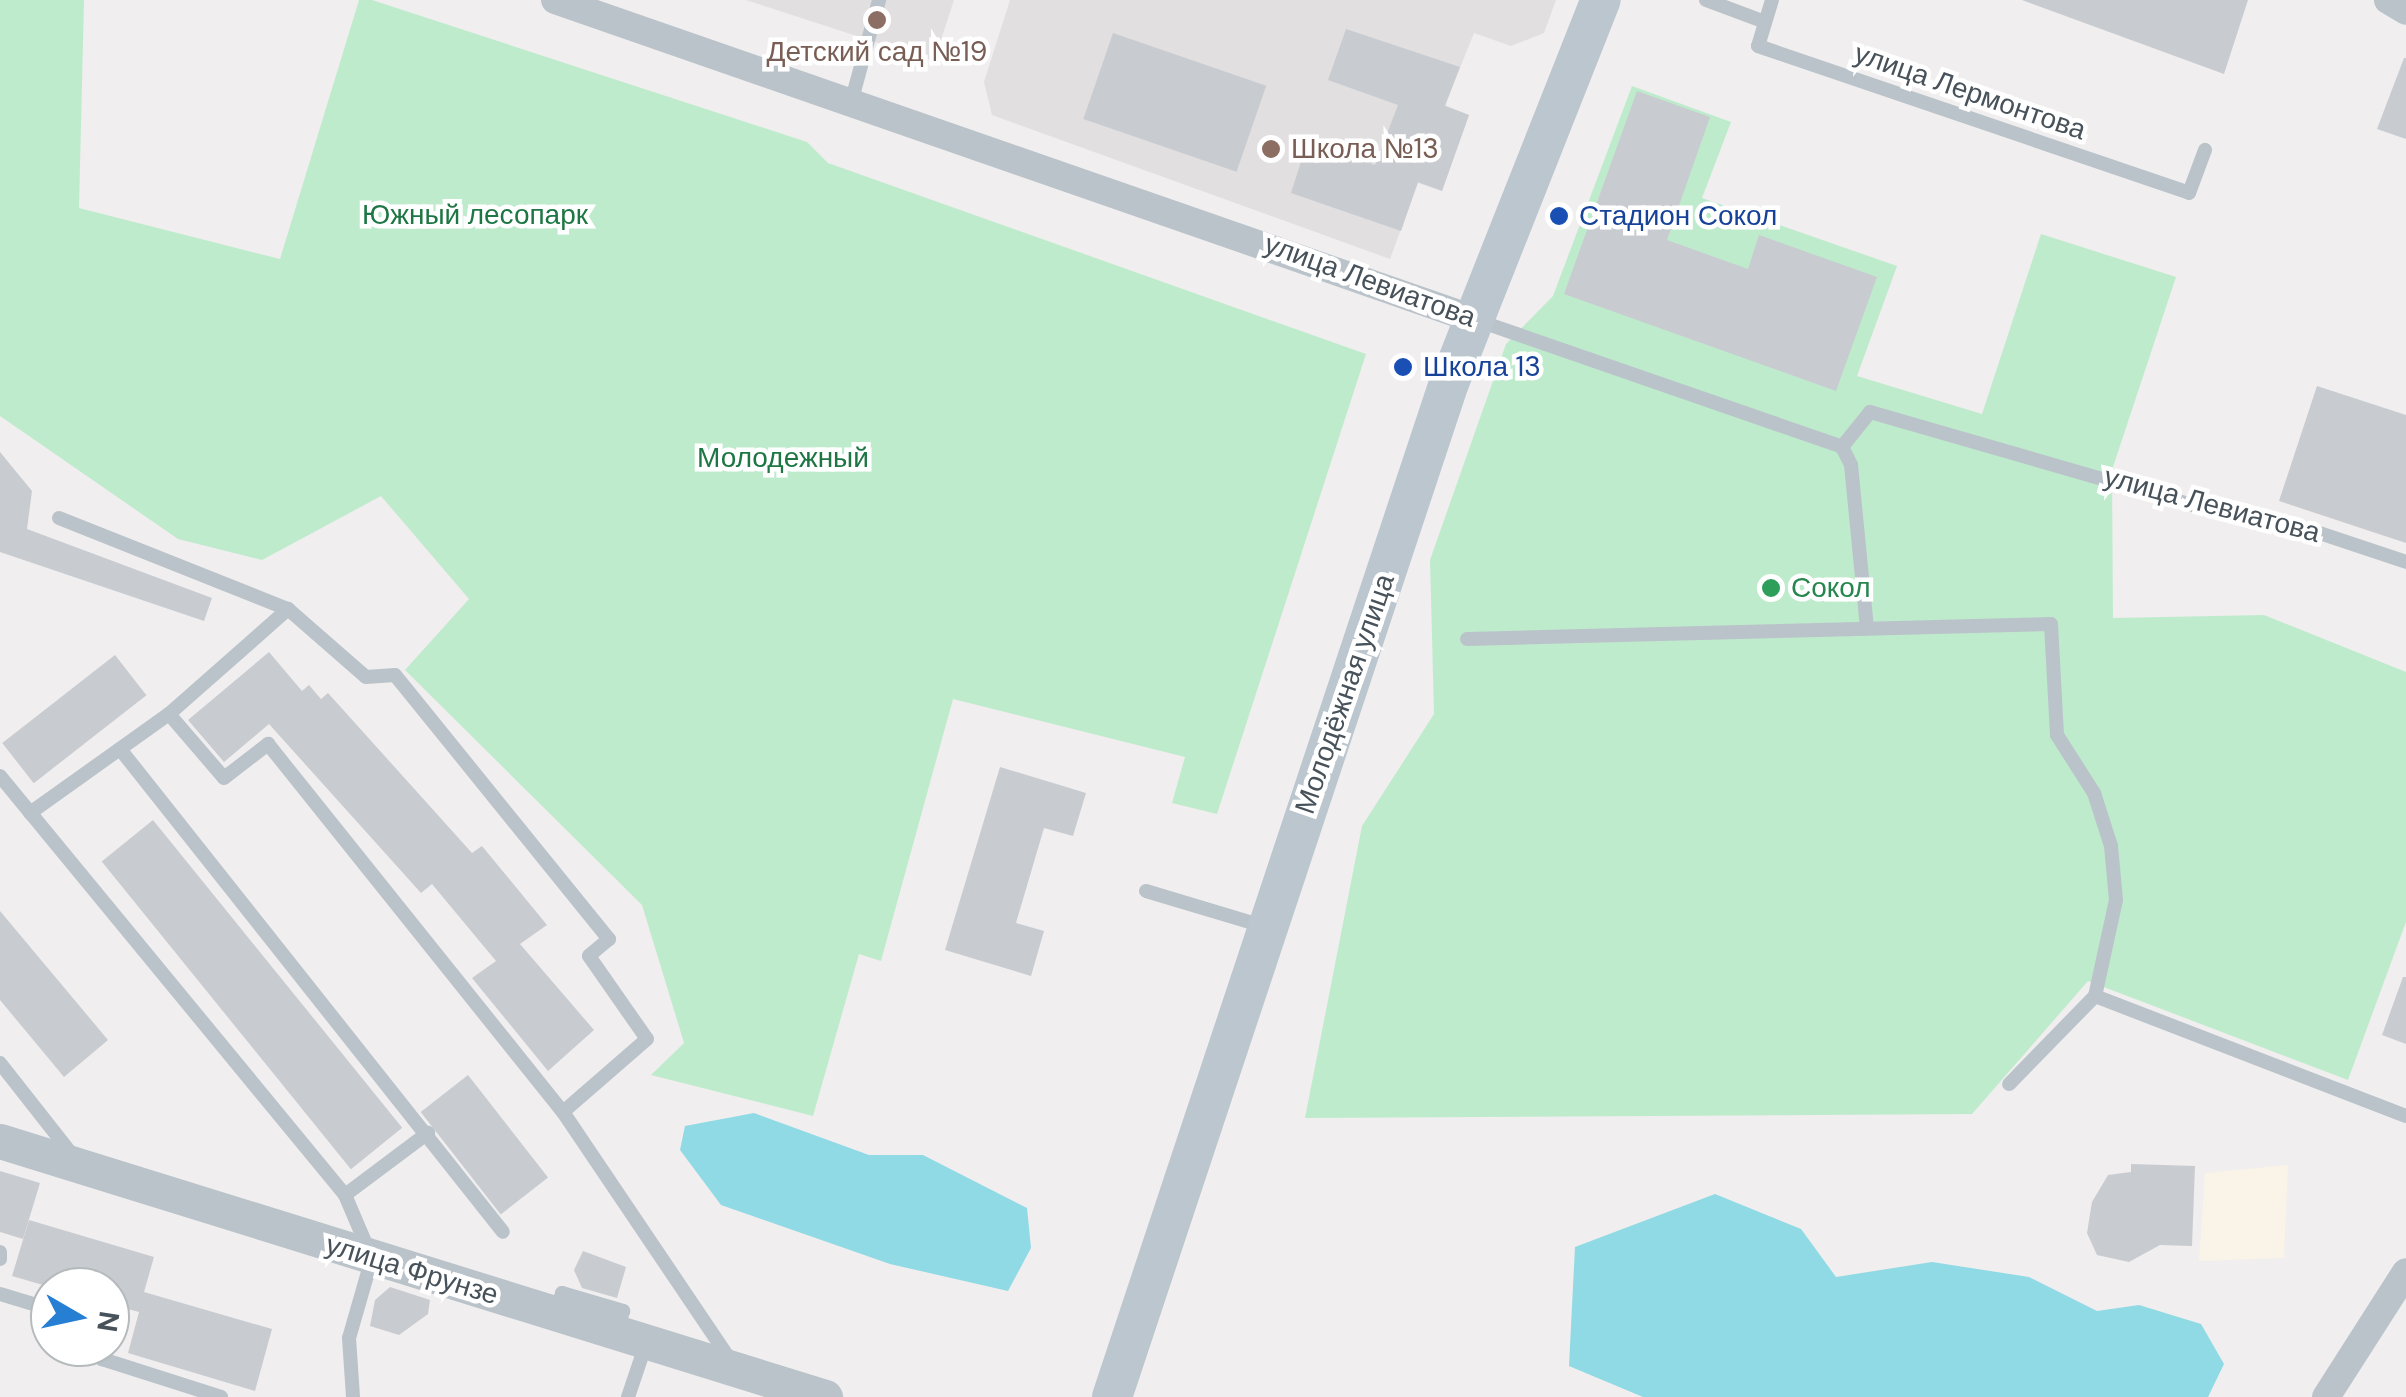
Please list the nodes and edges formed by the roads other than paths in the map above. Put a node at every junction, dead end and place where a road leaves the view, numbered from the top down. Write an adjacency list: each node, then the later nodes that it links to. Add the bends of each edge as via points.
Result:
1 (555, 0): 9 (street, улица Левиатова)
2 (879, 0): 9 (lane)
3 (1601, 0): 11 (main road, Молодёжная улица)
4 (1706, 0): 8 (lane)
5 (1772, 0): 8 (lane)
6 (2388, 0): 7 (street)
7 (2406, 12)
8 (1765, 22): 10 (lane, улица Лермонтова, via 1758,46 2189,193)
9 (852, 99): 11 (street, улица Левиатова)
10 (2205, 150)
11 (1474, 319): 12 (lane, улица Левиатова); 23 (main road, Молодёжная улица)
12 (1842, 448): 14 (lane, улица Левиатова, via 1870,412 2221,513 2280,520); 16 (lane, via 1851,464)
13 (58, 518): 15 (lane)
14 (2406, 562)
15 (288, 610): 18 (lane); 27 (lane, via 366,677 395,674 609,939 589,956 647,1039)
16 (1867, 628): 17 (lane); 24 (lane, via 2052,624 2056,736 2094,793 2111,846 2116,900)
17 (1467, 640)
18 (169, 714): 19 (lane); 27 (lane, via 224,778 268,744)
19 (120, 749): 21 (lane); 29 (lane)
20 (0, 776): 21 (lane)
21 (30, 814): 32 (lane)
22 (1146, 891): 23 (lane)
23 (1267, 927): 45 (main road, Молодёжная улица)
24 (2096, 996): 26 (lane); 28 (lane)
25 (0, 1063): 31 (lane)
26 (2009, 1084)
27 (563, 1112): 40 (lane)
28 (2406, 1116)
29 (428, 1133): 32 (lane); 33 (lane)
30 (0, 1141): 31 (street, улица Фрунзе)
31 (82, 1167): 34 (street, улица Фрунзе)
32 (346, 1195): 34 (lane)
33 (503, 1232)
34 (372, 1258): 38 (street, улица Фрунзе); 42 (lane, via 349,1338)
35 (2406, 1272): 46 (street)
36 (0, 1294): 37 (lane)
37 (30, 1302)
38 (632, 1336): 40 (street, улица Фрунзе); 43 (lane)
39 (127, 1367): 41 (lane)
40 (736, 1368): 44 (street, улица Фрунзе)
41 (221, 1397)
42 (353, 1397)
43 (628, 1397)
44 (825, 1397)
45 (1112, 1397)
46 (2326, 1397)

